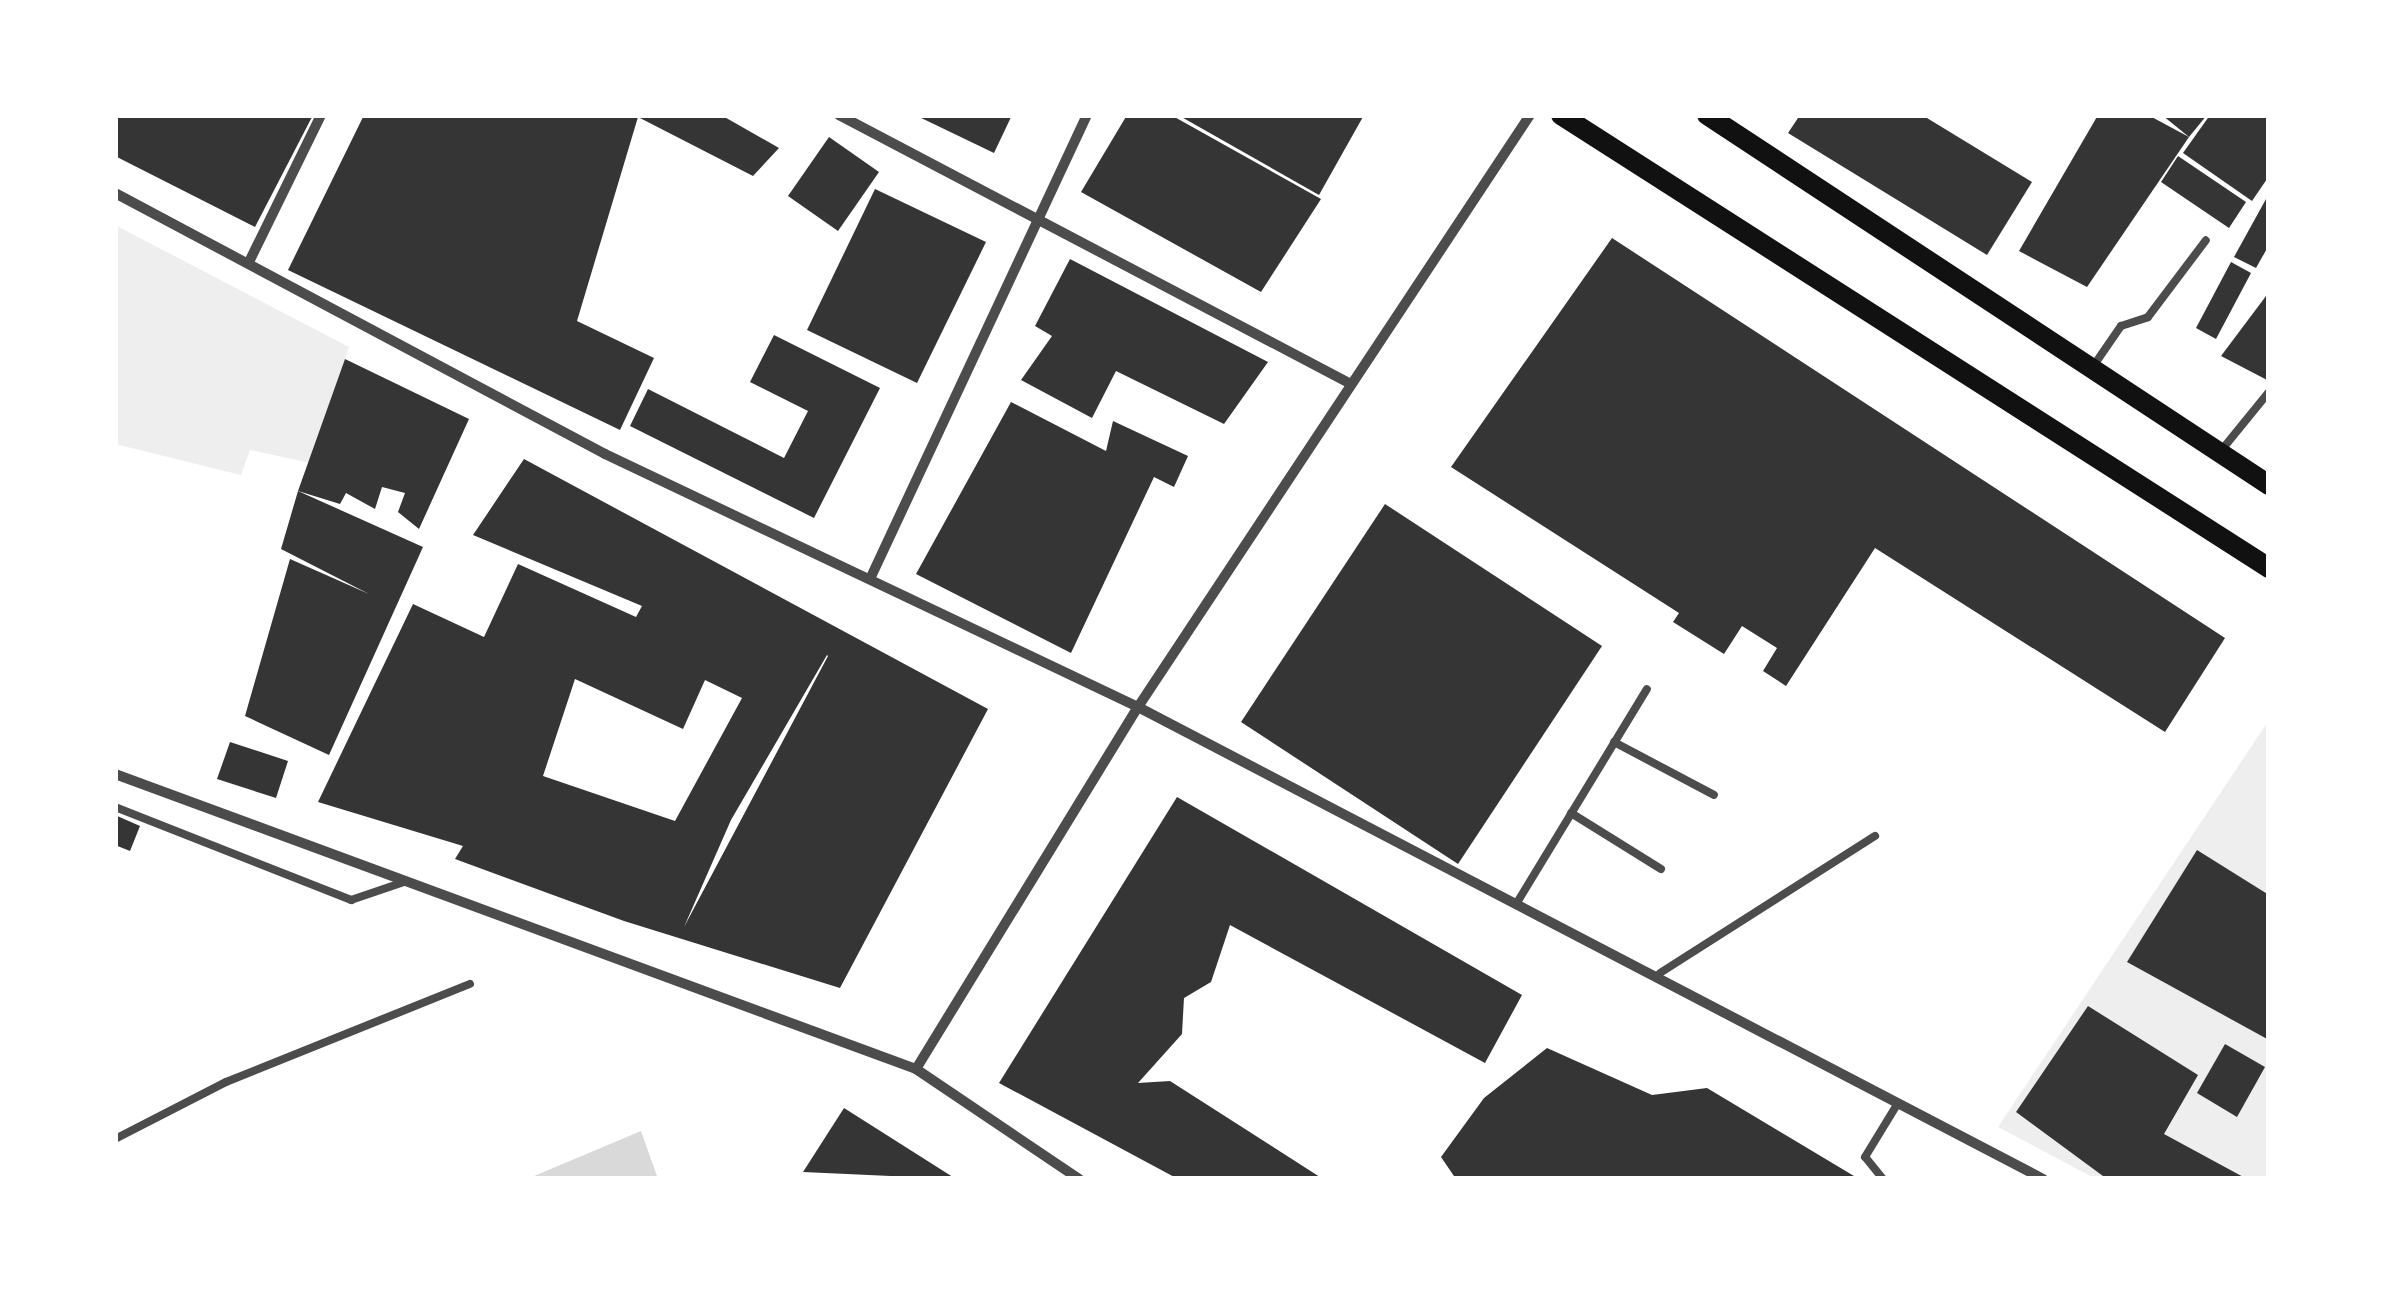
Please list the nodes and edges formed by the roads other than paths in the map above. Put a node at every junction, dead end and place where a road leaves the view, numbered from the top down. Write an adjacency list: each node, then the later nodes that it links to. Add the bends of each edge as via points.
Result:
1 (321, 115): 10 (street)
2 (839, 115): 8 (street)
3 (1087, 115): 8 (street)
4 (1530, 115): 12 (street)
5 (1561, 115): 16 (main road)
6 (1707, 115): 11 (main road)
7 (115, 193): 10 (street)
8 (1036, 219): 12 (street); 17 (street)
9 (2206, 240): 11 (lane, via 2148,317 2122,326)
10 (249, 262): 17 (street, via 605,454)
11 (2092, 368): 14 (main road)
12 (1351, 384): 19 (street)
13 (2269, 392): 14 (lane)
14 (2220, 452): 15 (main road)
15 (2269, 484)
16 (2269, 568)
17 (870, 579): 19 (street)
18 (1647, 688): 20 (lane)
19 (1138, 708): 28 (street); 31 (street)
20 (1614, 742): 22 (lane); 24 (lane)
21 (115, 774): 27 (street)
22 (1714, 796)
23 (115, 807): 27 (lane, via 351,900)
24 (1571, 813): 26 (lane); 28 (lane)
25 (1876, 836): 29 (lane)
26 (1661, 868)
27 (407, 881): 31 (street)
28 (1518, 901): 29 (street)
29 (1660, 973): 32 (street)
30 (470, 984): 33 (lane, via 226,1082)
31 (916, 1069): 34 (street)
32 (1898, 1103): 35 (lane, via 1865,1157); 36 (street)
33 (115, 1139)
34 (1079, 1179)
35 (1883, 1179)
36 (2043, 1179)

